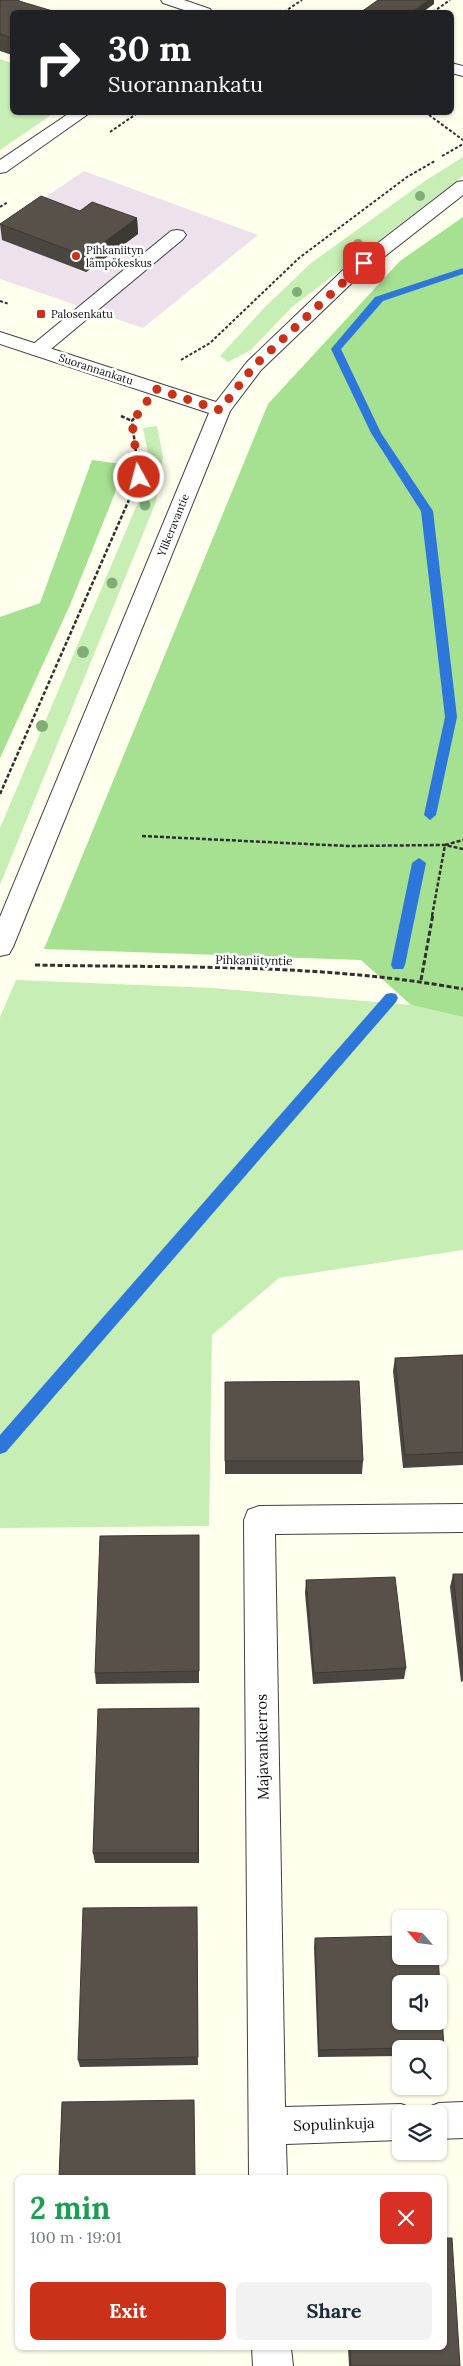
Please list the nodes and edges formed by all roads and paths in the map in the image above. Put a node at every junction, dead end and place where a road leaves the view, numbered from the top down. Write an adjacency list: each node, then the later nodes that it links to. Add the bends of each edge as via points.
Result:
1 (169, 0): 4 (street)
2 (302, 0): 5 (path)
3 (450, 0): 6 (path)
4 (198, 10)
5 (287, 10)
6 (436, 10)
7 (79, 115): 11 (street)
8 (429, 115): 9 (path)
9 (463, 140)
10 (463, 144): 16 (path, via 407,177 299,258 210,343 181,360)
11 (0, 168)
12 (463, 186): 17 (street, Ylikeravantie, via 350,274 254,366)
13 (177, 236): 15 (street)
14 (0, 338): 15 (street, Suorannankatu)
15 (38, 350): 16 (street, Suorannankatu)
16 (156, 389): 17 (street, Suorannankatu); 18 (path, via 132,422 139,477)
17 (220, 410): 23 (street, Ylikeravantie)
18 (0, 794)
19 (142, 836): 21 (path, via 348,846)
20 (463, 840): 21 (path)
21 (445, 845): 22 (path); 25 (path)
22 (463, 849)
23 (0, 947)
24 (44, 965): 25 (path, Pihkaniityntie, via 293,969)
25 (421, 980): 26 (path, Pihkaniityntie)
26 (463, 989)
27 (463, 1518): 31 (street, Majavankierros, via 259,1520)
28 (463, 2120): 29 (street)
29 (447, 2121)
30 (392, 2122): 31 (street, Sopulinkuja)
31 (267, 2126): 32 (street, Majavankierros)
32 (268, 2175)
33 (272, 2350): 34 (street)
34 (273, 2366)

